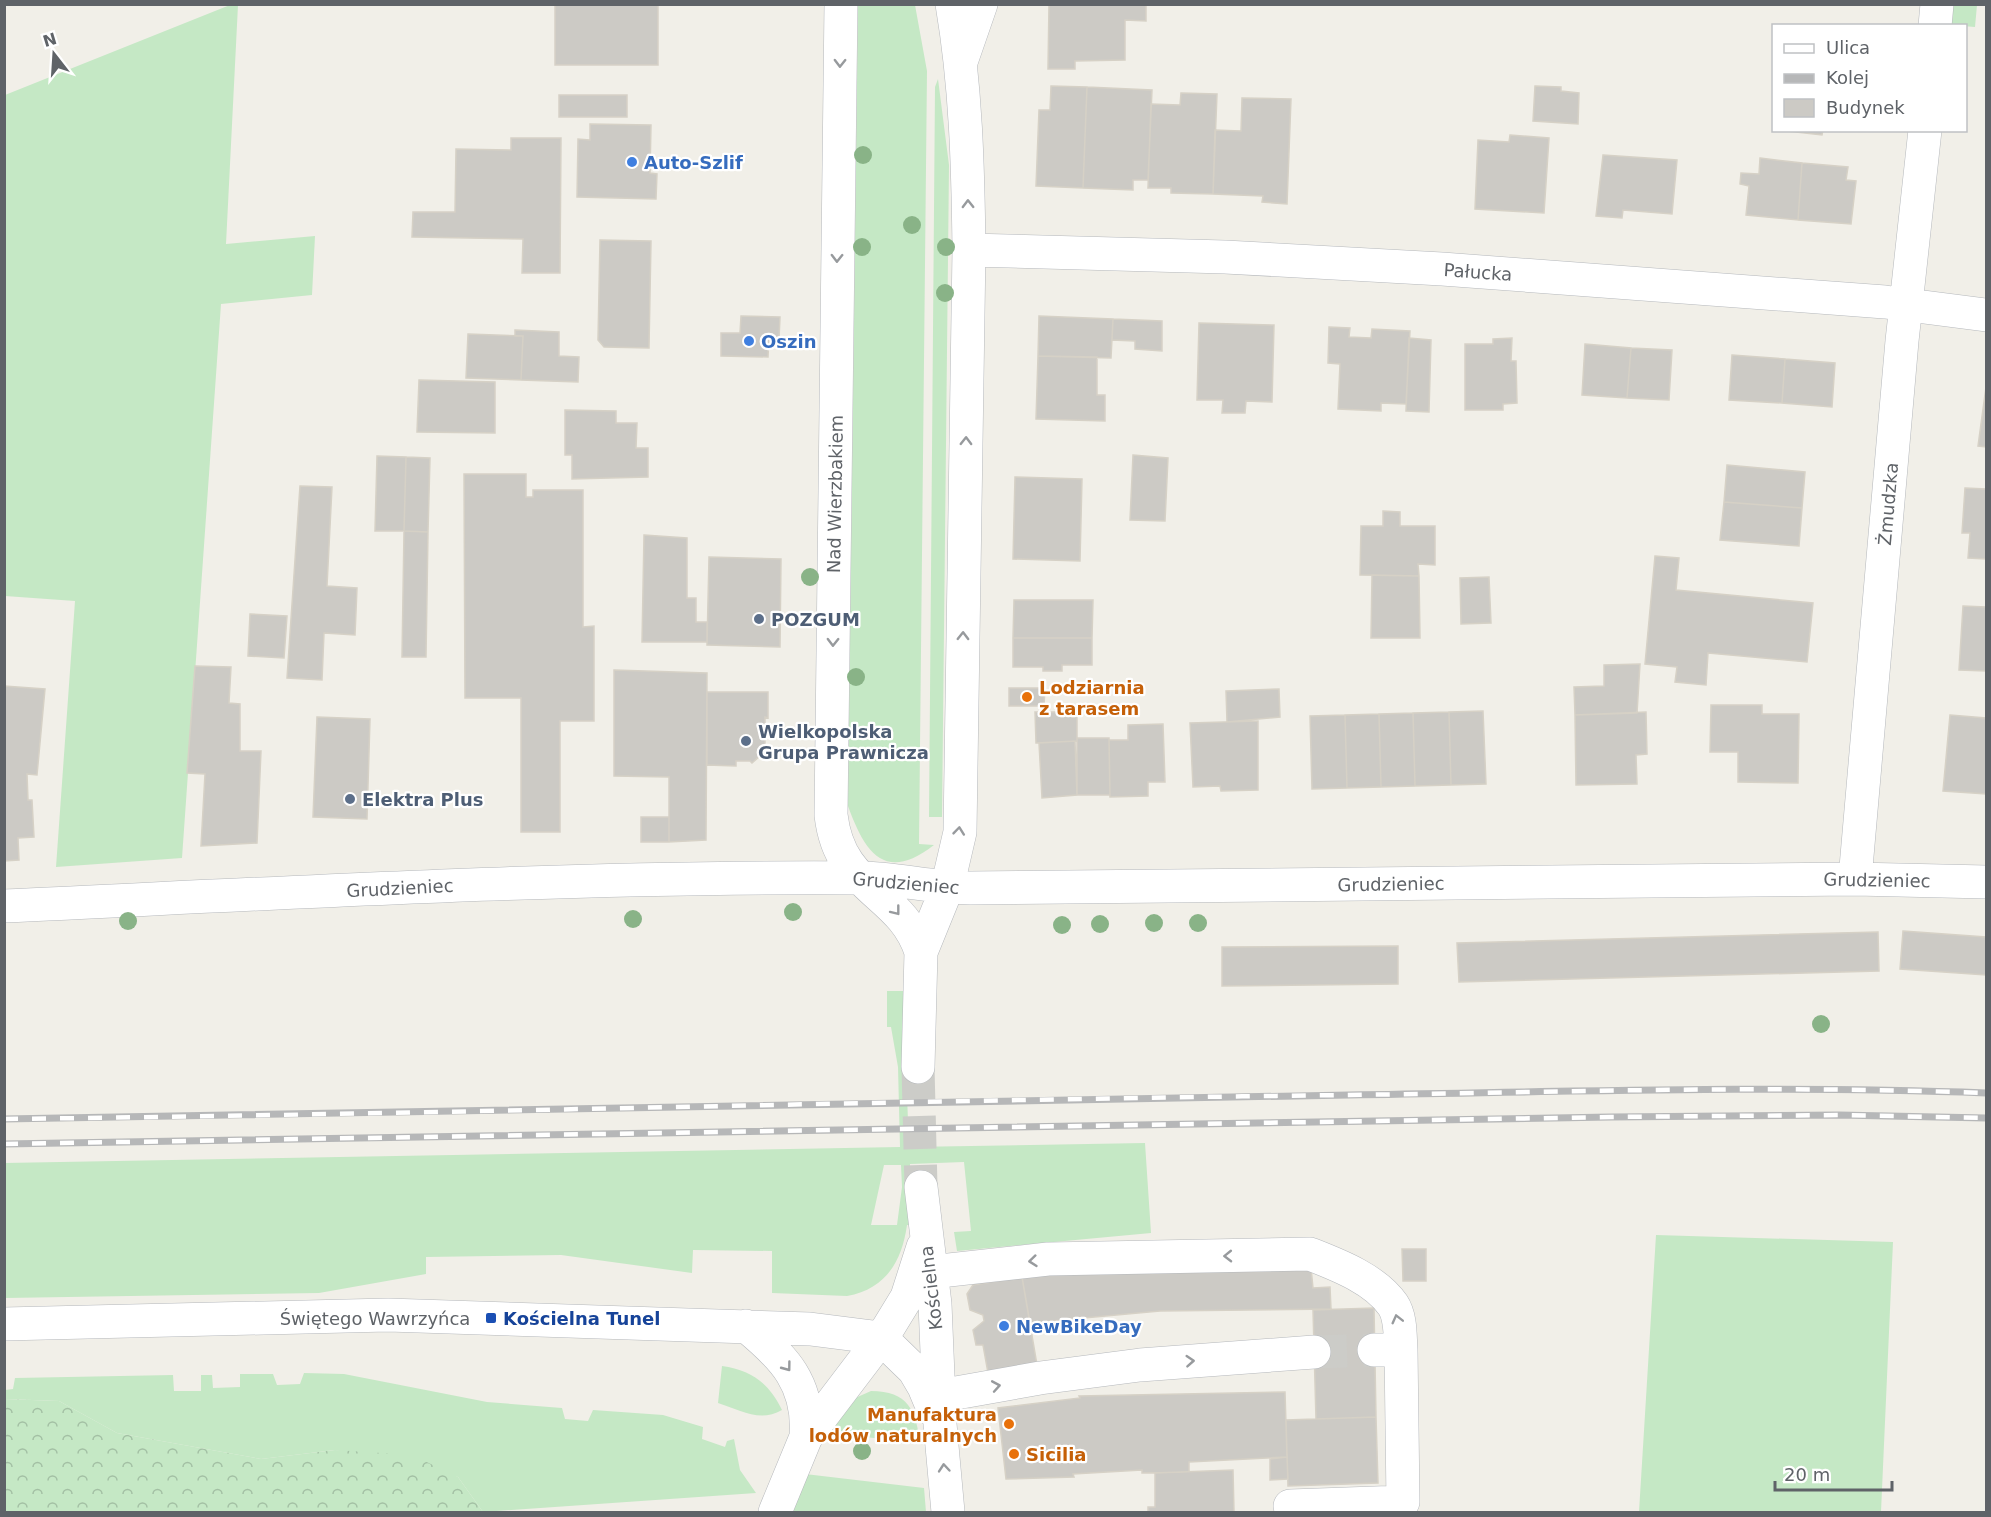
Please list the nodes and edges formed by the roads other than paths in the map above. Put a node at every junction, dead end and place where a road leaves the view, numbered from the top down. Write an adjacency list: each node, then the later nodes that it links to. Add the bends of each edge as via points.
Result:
1 (841, 4): 11 (street, Nad Wierzbakiem, one-way to 11)
2 (952, 4): 6 (street, Nad Wierzbakiem)
3 (981, 4): 6 (street, Nad Wierzbakiem)
4 (1936, 4): 5 (street)
5 (1935, 24)
6 (962, 61): 8 (street, Nad Wierzbakiem, one-way to 6)
7 (1925, 132): 9 (street, Żmudzka)
8 (969, 250): 9 (street, Pałucka, via 1225,257 1442,269); 16 (street, Nad Wierzbakiem, one-way to 8, via 960,832)
9 (1907, 304): 10 (street, Pałucka); 14 (street, Żmudzka)
10 (1986, 315)
11 (831, 815): 12 (street, via 817,858); 13 (street, Nad Wierzbakiem, via 843,857)
12 (796, 878): 13 (street, Grudzieniec); 17 (street, Grudzieniec, via 477,885)
13 (862, 878): 16 (street, Grudzieniec); 18 (street, Nad Wierzbakiem, one-way to 18, via 894,906 917,939)
14 (1856, 879): 15 (street, Grudzieniec); 16 (street, Grudzieniec)
15 (1986, 882)
16 (947, 888): 18 (street, Nad Wierzbakiem)
17 (4, 906)
18 (921, 952): 19 (street, Nad Wierzbakiem)
19 (918, 1067)
20 (921, 1187): 21 (street)
21 (925, 1236): 22 (street, Kościelna); 25 (street, Kościelna, via 907,1297)
22 (933, 1288): 25 (street); 28 (street, Kościelna); 30 (street, one-way to 22, via 1403,1502 1388,1350 1399,1320 1393,1305 1374,1287 1336,1264 1310,1254 1048,1259)
23 (4, 1324): 24 (street, Świętego Wawrzyńca, via 388,1315)
24 (746, 1326): 25 (street, Świętego Wawrzyńca); 29 (street, one-way to 29, via 769,1345 800,1386 808,1416)
25 (881, 1338): 27 (street, Kościelna); 28 (street, via 914,1370)
26 (1314, 1352): 28 (street, one-way to 26, via 1040,1378 1140,1365)
27 (852, 1377): 28 (street, via 886,1371 910,1378); 29 (street, Kościelna)
28 (938, 1410): 32 (street, Kościelna, one-way to 28)
29 (806, 1437): 31 (street, Kościelna)
30 (1290, 1506)
31 (775, 1512)
32 (948, 1512)

